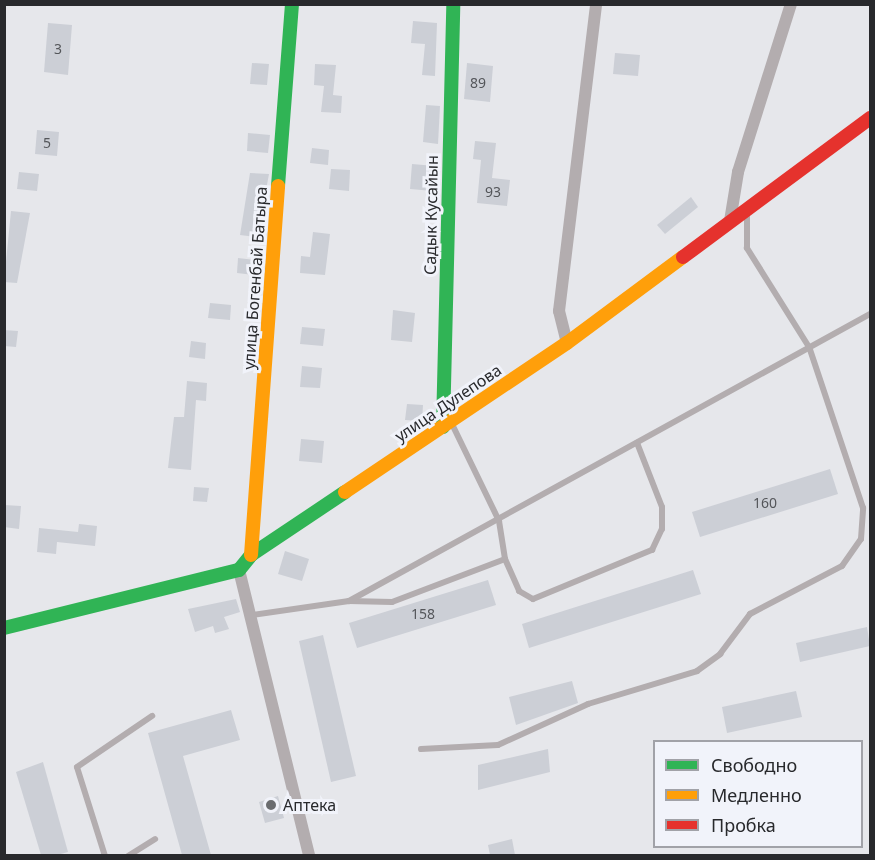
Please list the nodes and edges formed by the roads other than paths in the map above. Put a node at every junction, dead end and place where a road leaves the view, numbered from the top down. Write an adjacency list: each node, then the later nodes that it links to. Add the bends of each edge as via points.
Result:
1 (292, 4): 14 (street, улица Богенбай Батыра)
2 (453, 4): 11 (street, Садык Кусайын)
3 (596, 4): 9 (street, via 559,311)
4 (791, 4): 7 (street, via 738,172)
5 (870, 118): 6 (street, улица Дулепова)
6 (747, 209): 7 (street, улица Дулепова); 10 (lane, via 747,248)
7 (730, 221): 9 (street, улица Дулепова)
8 (870, 314): 10 (lane)
9 (567, 343): 11 (street, улица Дулепова)
10 (809, 347): 12 (lane); 21 (lane, via 863,508 861,539 842,566 750,614 720,654 697,671 588,704 498,745)
11 (447, 424): 13 (lane); 14 (street, улица Дулепова)
12 (637, 443): 13 (lane); 15 (lane, via 662,507 663,529 652,550 533,599 519,591)
13 (499, 521): 15 (lane); 17 (lane)
14 (251, 555): 16 (street, улица Дулепова)
15 (505, 559): 17 (lane, via 392,602)
16 (239, 570): 18 (street); 19 (street)
17 (349, 601): 18 (lane)
18 (252, 615): 25 (street)
19 (4, 628)
20 (152, 717): 23 (lane, via 76,767)
21 (422, 749)
22 (155, 840): 24 (lane)
23 (105, 855)
24 (128, 855)
25 (309, 855)

